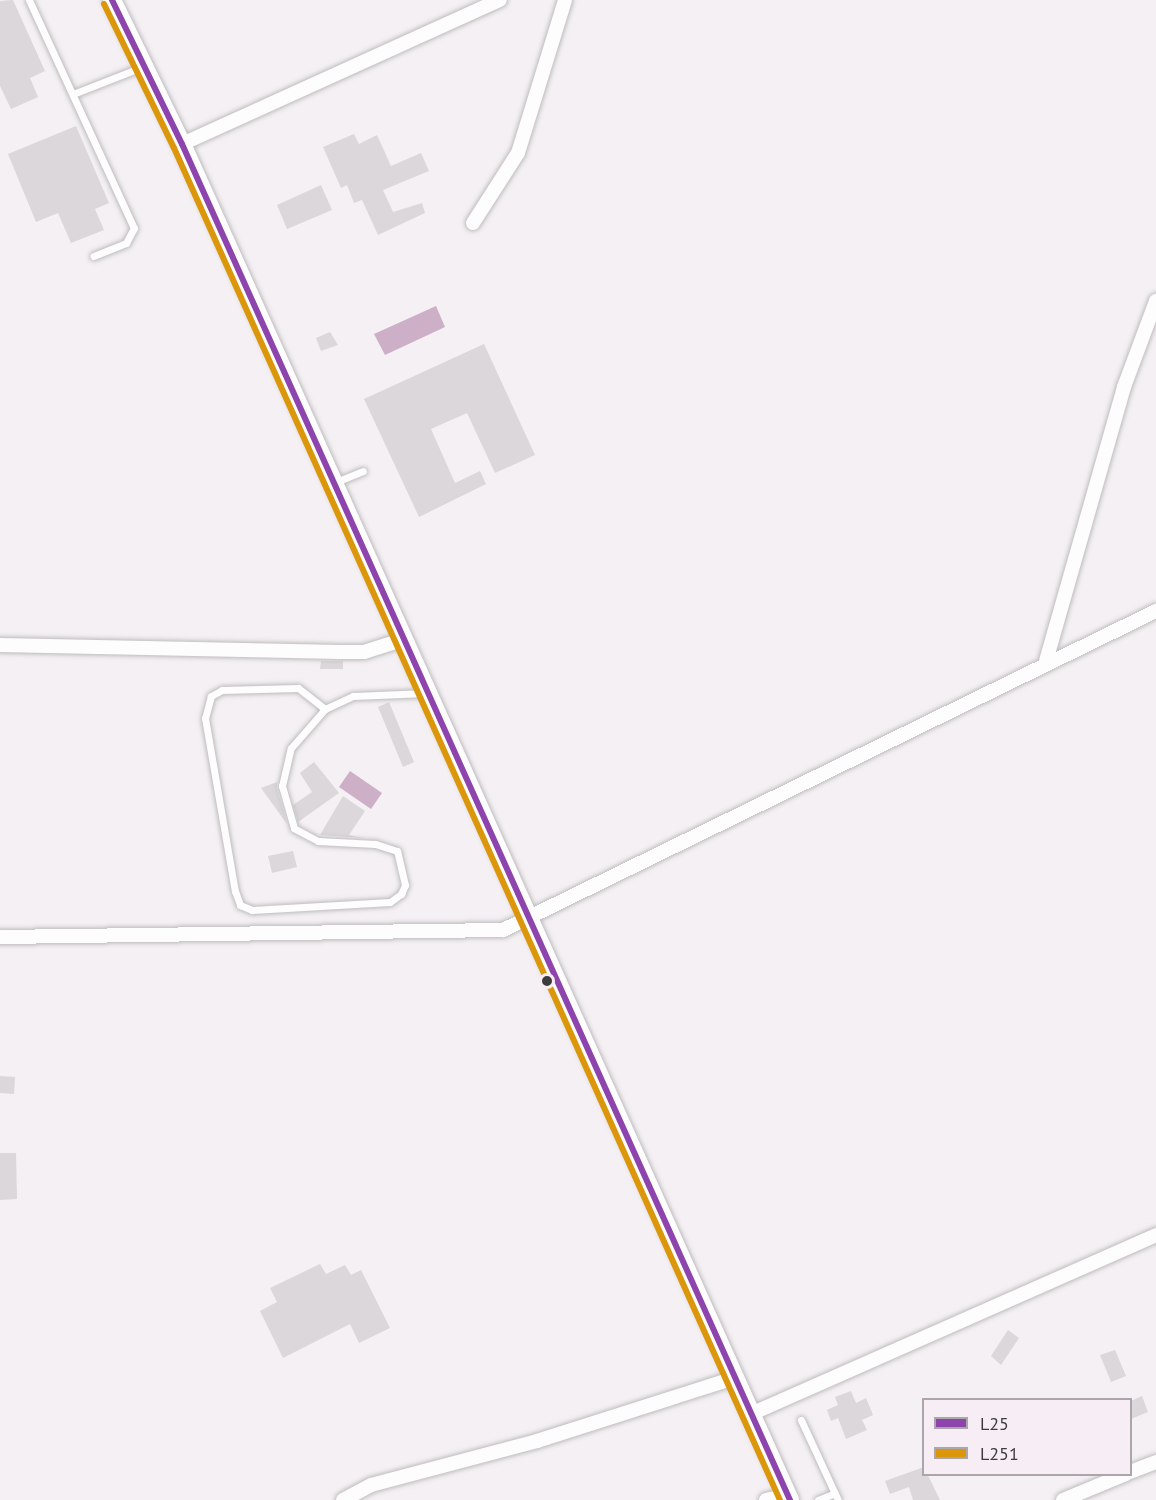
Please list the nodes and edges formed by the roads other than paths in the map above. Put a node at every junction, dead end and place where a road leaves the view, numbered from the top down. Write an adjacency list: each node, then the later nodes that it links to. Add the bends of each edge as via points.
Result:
1 (29, 0): 6 (lane)
2 (112, 0): 5 (street)
3 (500, 0): 7 (street)
4 (565, 0): 8 (street, via 518,153)
5 (145, 66): 6 (lane); 7 (street)
6 (73, 94): 9 (lane, via 134,228 126,243)
7 (182, 144): 12 (street)
8 (472, 223)
9 (94, 256)
10 (1156, 301): 16 (street, via 1124,387)
11 (363, 471): 12 (lane)
12 (334, 483): 14 (street)
13 (1156, 611): 16 (street)
14 (405, 639): 15 (street, via 364,652); 17 (street)
15 (0, 645)
16 (1046, 661): 19 (street)
17 (429, 693): 18 (lane, via 353,696); 19 (street)
18 (325, 709): 18 (lane, via 291,748 282,786 288,816 294,828 318,841 375,844 397,851 405,885 390,902 252,910 240,904 235,891 205,718 212,696 222,690 298,688)
19 (525, 917): 20 (street, via 503,930); 22 (street)
20 (0, 937)
21 (1156, 1235): 23 (street)
22 (735, 1378): 23 (street); 30 (street, via 537,1441 372,1485)
23 (753, 1413): 29 (street)
24 (801, 1420): 28 (lane)
25 (1156, 1462): 26 (street)
26 (1132, 1472)
27 (1121, 1476): 33 (street)
28 (836, 1496): 32 (lane)
29 (789, 1497): 31 (street)
30 (343, 1500)
31 (766, 1500)
32 (818, 1500)
33 (1063, 1500)

